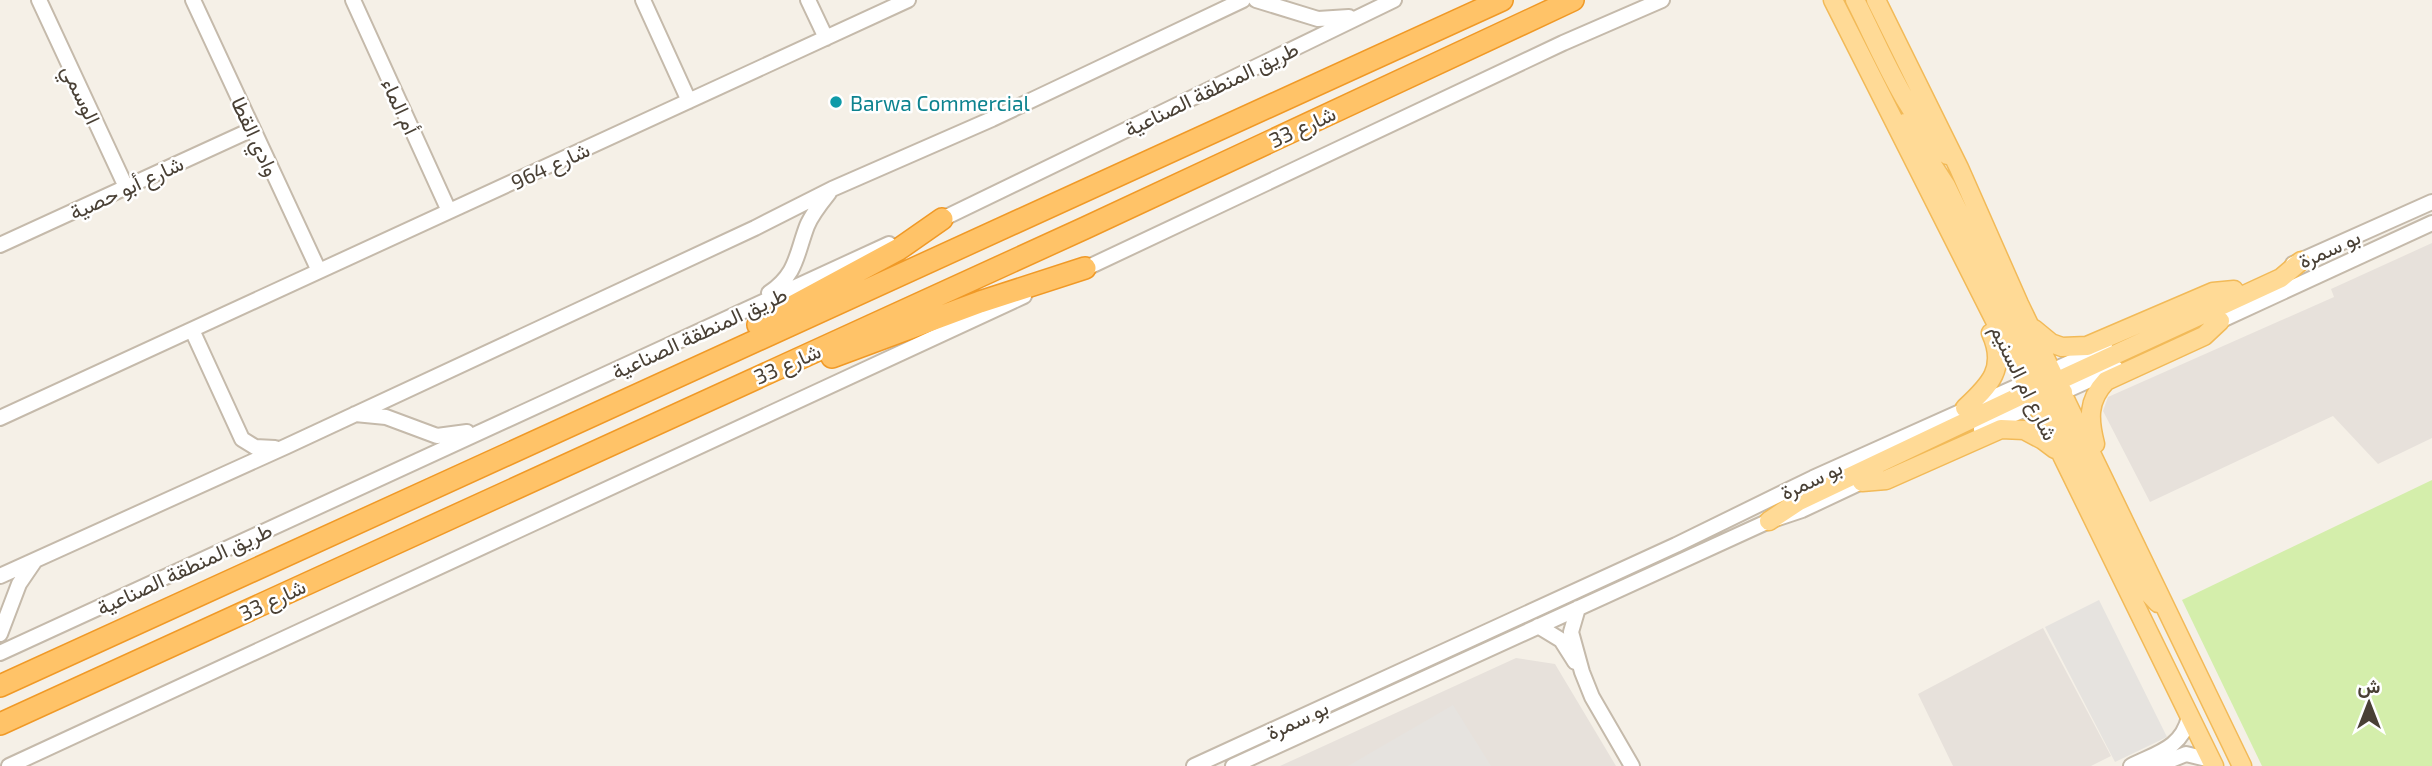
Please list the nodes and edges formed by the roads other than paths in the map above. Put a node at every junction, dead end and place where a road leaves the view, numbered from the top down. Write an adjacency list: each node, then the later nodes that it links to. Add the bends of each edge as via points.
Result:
1 (39, 0): 26 (street, الوسمي)
2 (193, 0): 24 (street, وادي القطا)
3 (353, 0): 29 (street, أم الماء)
4 (643, 0): 23 (street)
5 (808, 0): 20 (street)
6 (908, 0): 20 (street, شارع 964)
7 (1243, 0): 27 (street)
8 (1256, 0): 18 (street, via 1318,19)
9 (1394, 0): 18 (street, طريق المنطقة الصناعية)
10 (1502, 0): 42 (highway, شارع 33)
11 (1573, 0): 44 (highway, شارع 33)
12 (1662, 0): 35 (street, شارع 33)
13 (1824, 0): 19 (main road)
14 (1833, 0): 19 (main road, شارع ام السنيم)
15 (1855, 0): 25 (main road, via 1926,135)
16 (1876, 0): 21 (main road, شارع ام السنيم)
17 (1887, 0): 21 (main road)
18 (1364, 14): 30 (street, طريق المنطقة الصناعية)
19 (1842, 20): 22 (main road, شارع ام السنيم)
20 (825, 38): 23 (street, شارع 964)
21 (1899, 49): 25 (main road, شارع ام السنيم)
22 (1865, 65): 33 (main road, شارع ام السنيم); 43 (main road, via 1946,186)
23 (689, 101): 29 (street, شارع 964)
24 (253, 129): 26 (street, شارع أبو حصية); 36 (street, وادي القطا)
25 (1959, 168): 38 (main road, شارع ام السنيم)
26 (126, 187): 32 (street, شارع أبو حصية)
27 (832, 189): 39 (street, via 808,225 786,279); 46 (street)
28 (2432, 202): 34 (street, بو سمرة)
29 (449, 211): 36 (street, شارع 964)
30 (942, 219): 39 (street, طريق المنطقة الصناعية); 42 (highway, via 898,249 708,350)
31 (2432, 223): 40 (street, بو سمرة)
32 (0, 245)
33 (1961, 255): 43 (main road, شارع ام السنيم); 45 (main road, via 1969,287 1994,338 1998,363 1987,386)
34 (2301, 261): 37 (street, بو سمرة); 43 (main road, via 2281,278)
35 (1085, 268): 44 (highway); 68 (street)
36 (319, 271): 41 (street, شارع 964)
37 (2234, 290): 38 (main road, via 2213,292 2087,346 2070,348 2051,344 2040,335); 43 (street, بو سمرة)
38 (2020, 304): 43 (main road, شارع ام السنيم)
39 (733, 317): 48 (street, طريق المنطقة الصناعية)
40 (2220, 321): 43 (street, بو سمرة); 53 (main road, via 2204,336 2113,376 2098,389 2090,416)
41 (192, 330): 47 (street, شارع 964); 49 (street)
42 (661, 384): 64 (highway, شارع 33)
43 (2044, 387): 45 (street, بو سمرة); 51 (main road, شارع ام السنيم); 53 (main road, شارع ام السنيم); 54 (street, بو سمرة); 55 (main road, via 1799,501); 59 (main road, via 2141,584)
44 (726, 391): 66 (highway, شارع 33)
45 (1965, 408): 69 (street, بو سمرة)
46 (354, 414): 48 (street, via 386,417 437,436); 50 (street)
47 (0, 418)
48 (506, 421): 62 (street, طريق المنطقة الصناعية)
49 (242, 439): 50 (street, via 262,449); 52 (street, via 236,459)
50 (287, 446): 52 (street)
51 (2059, 453): 54 (main road, via 2034,434 2001,429 1886,480); 65 (main road, شارع ام السنيم)
52 (220, 475): 56 (street)
53 (2103, 475): 59 (main road, شارع ام السنيم)
54 (1862, 482): 55 (street, بو سمرة)
55 (1769, 521): 58 (street, بو سمرة)
56 (37, 558): 57 (street); 61 (street, via 19,584)
57 (0, 576)
58 (1578, 608): 60 (street, بو سمرة); 63 (street, via 1571,632)
59 (2170, 615): 74 (main road, شارع ام السنيم)
60 (1538, 626): 63 (street, via 1561,640); 70 (street, بو سمرة)
61 (0, 634)
62 (0, 653)
63 (1582, 672): 71 (street)
64 (0, 686)
65 (2189, 717): 67 (main road, شارع ام السنيم); 72 (street, via 2184,734 2174,745)
66 (0, 724)
67 (2212, 763): 73 (street, via 2186,754)
68 (9, 766)
69 (1194, 766)
70 (1233, 766)
71 (1632, 766)
72 (2131, 766)
73 (2156, 766)
74 (2242, 766)

